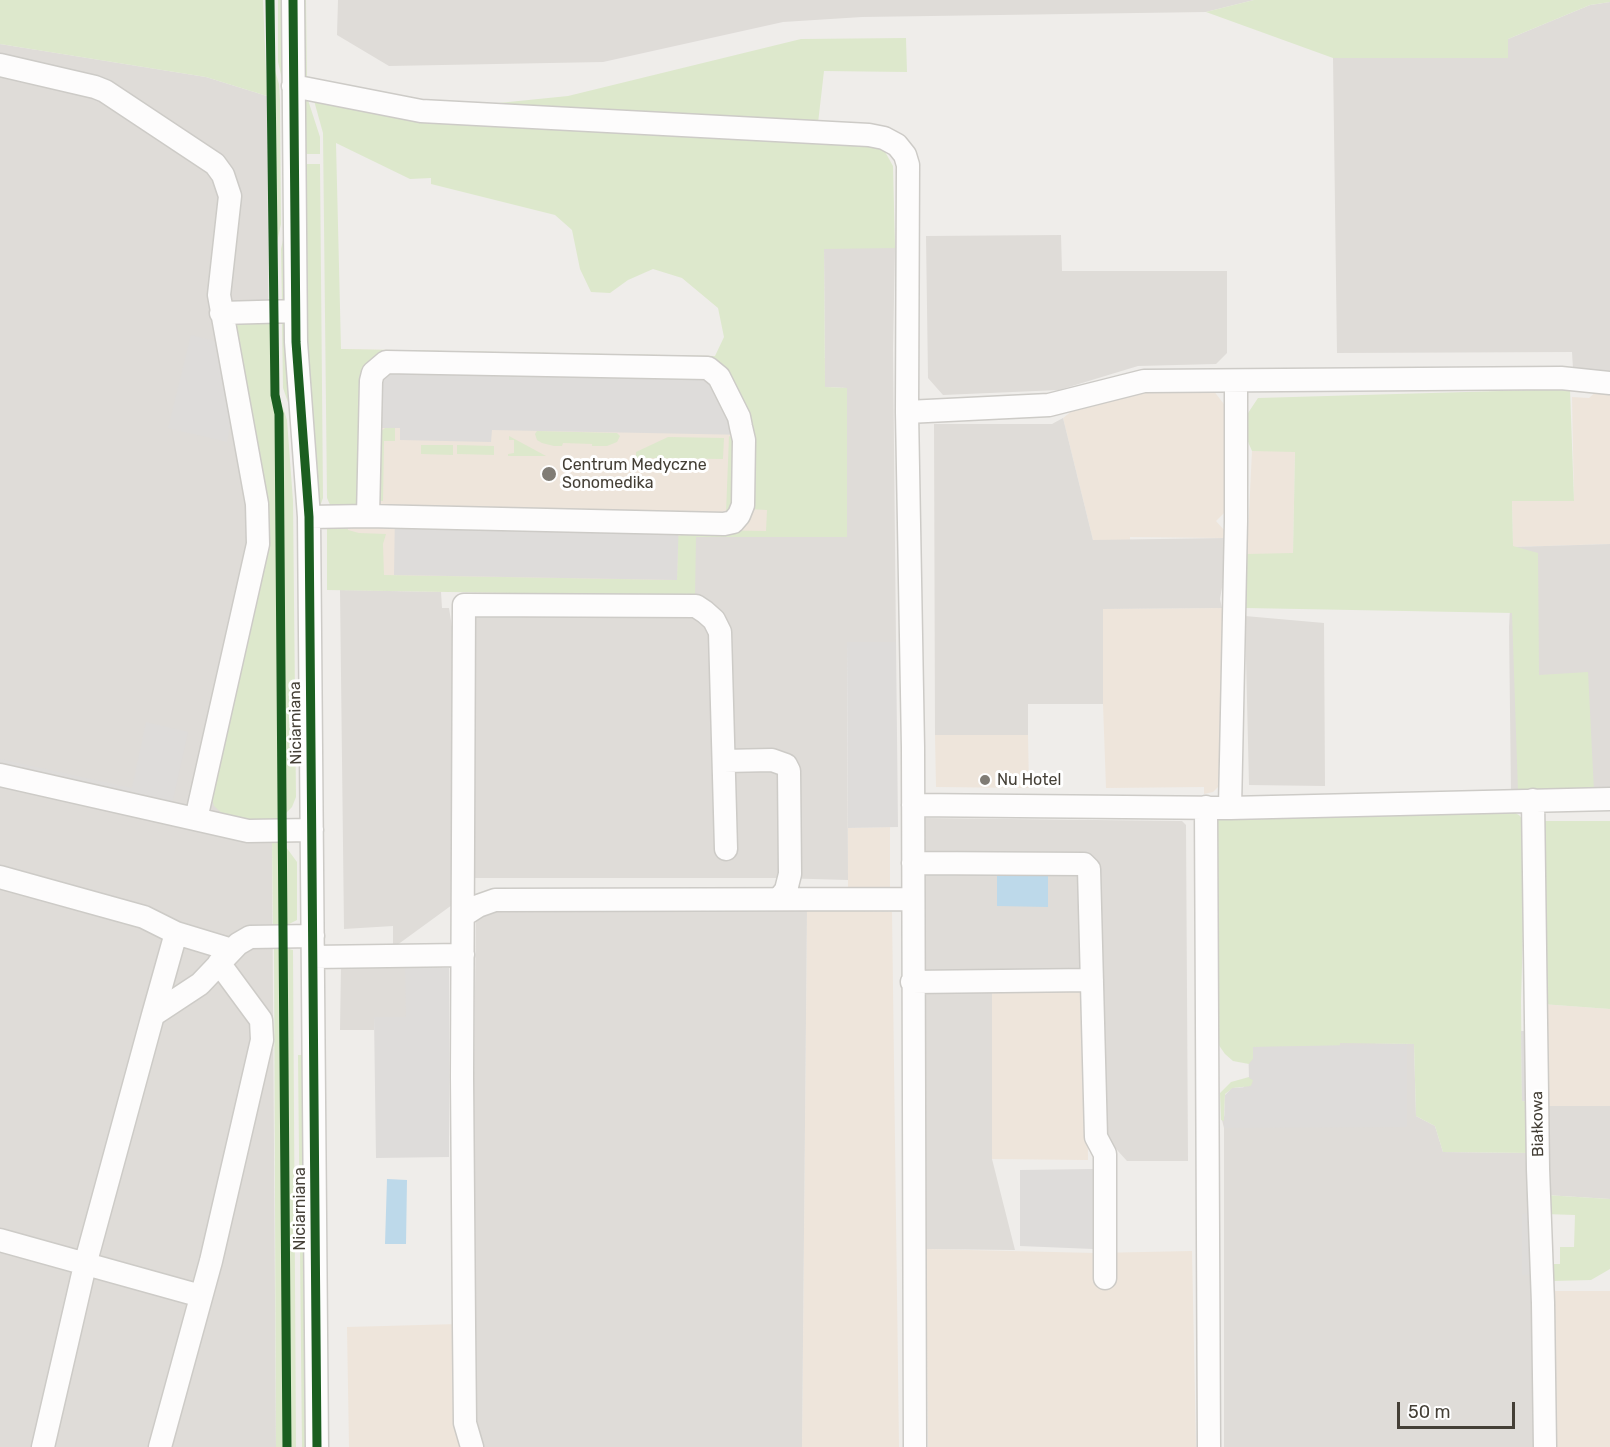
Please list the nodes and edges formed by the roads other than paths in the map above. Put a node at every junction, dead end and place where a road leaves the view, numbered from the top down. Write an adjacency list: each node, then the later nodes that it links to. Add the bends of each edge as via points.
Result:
1 (293, 0): 3 (street, Niciarniana)
2 (0, 65): 5 (street, via 105,91 215,164 230,196 219,285)
3 (293, 86): 4 (street, Niciarniana); 8 (street, via 421,111 884,138 897,145 908,165)
4 (295, 311): 5 (street); 10 (street, Niciarniana)
5 (221, 313): 18 (street, via 257,504 258,544)
6 (1236, 381): 7 (street, via 1561,378); 8 (street, via 1144,381 1048,405); 17 (street)
7 (1610, 382)
8 (907, 412): 15 (street)
9 (368, 516): 9 (street, via 733,522 742,505 744,440 739,417 719,377 708,368 386,362 371,381); 10 (street)
10 (309, 517): 19 (street, Niciarniana)
11 (724, 761): 20 (street); 24 (street, via 772,760 786,765 789,771 790,874); 25 (street, via 720,632 714,620 696,606 464,605)
12 (0, 775): 18 (street)
13 (1610, 799): 14 (street)
14 (1533, 800): 17 (street); 43 (street, Białkowa)
15 (913, 805): 16 (street); 21 (street)
16 (1206, 807): 17 (street); 42 (street)
17 (1230, 808)
18 (196, 819): 19 (street, via 248,831)
19 (312, 830): 27 (street, Niciarniana)
20 (726, 849)
21 (914, 863): 23 (street); 30 (street, via 1084,864 1090,876)
22 (0, 877): 26 (street, via 144,917)
23 (913, 898): 24 (street); 31 (street)
24 (779, 899): 25 (street, via 495,900)
25 (464, 915): 28 (street)
26 (177, 933): 29 (street); 32 (street)
27 (313, 947): 28 (street); 29 (street, via 250,937); 39 (street, Niciarniana)
28 (463, 955): 40 (street, via 465,1423)
29 (226, 957): 32 (street, via 200,984); 36 (street, via 261,1020 262,1040)
30 (1092, 980): 31 (street); 35 (street, via 1095,1137 1105,1154)
31 (912, 982): 41 (street)
32 (153, 1015): 34 (street)
33 (0, 1240): 34 (street)
34 (85, 1265): 36 (street); 37 (street)
35 (1106, 1278)
36 (201, 1296): 38 (street)
37 (43, 1447)
38 (160, 1447)
39 (317, 1447)
40 (472, 1447)
41 (915, 1447)
42 (1209, 1447)
43 (1545, 1447)

